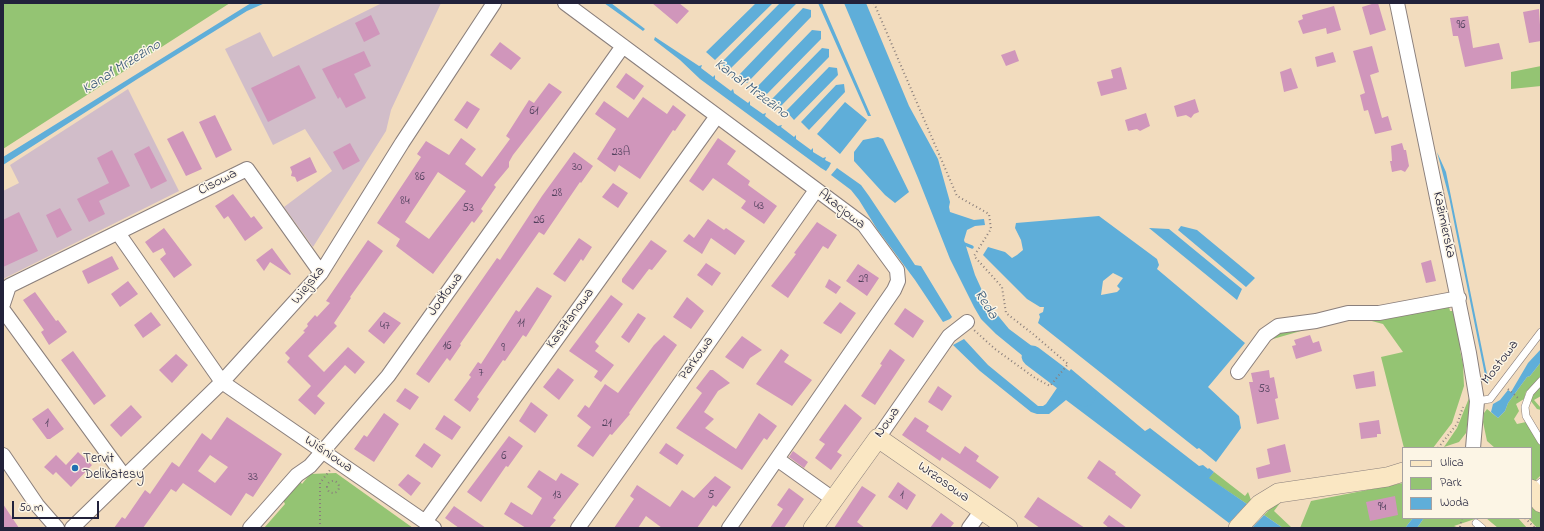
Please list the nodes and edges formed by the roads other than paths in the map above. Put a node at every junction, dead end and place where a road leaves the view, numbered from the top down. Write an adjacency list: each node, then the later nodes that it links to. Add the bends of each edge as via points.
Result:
1 (494, 3): 8 (street, Wiejska)
2 (565, 3): 4 (street, Akacjowa)
3 (1397, 3): 9 (street, Kazimierska)
4 (623, 46): 5 (street, Akacjowa); 21 (street, Jodłowa, via 388,376)
5 (717, 116): 6 (street, Akacjowa); 29 (street, Kasztanowa)
6 (816, 190): 23 (street, Akacjowa, via 864,225 897,270 898,281); 33 (street, Parkowa)
7 (118, 233): 8 (street, Cisowa, via 247,169); 10 (street, Cisowa, via 9,286); 16 (street)
8 (321, 273): 16 (street, Wiejska)
9 (1459, 298): 14 (street, via 1379,313 1348,313 1316,321 1278,326 1265,335); 17 (street, Kazimierska)
10 (3, 304)
11 (3, 310): 25 (street)
12 (967, 322): 18 (street, Nowa, via 949,336)
13 (1541, 332): 17 (lane, Mostowa, via 1490,399)
14 (1238, 372)
15 (1541, 381): 19 (lane, via 1530,393 1525,408 1526,416)
16 (222, 382): 21 (street, Wiśniowa); 25 (street, Wiejska)
17 (1471, 401): 20 (street, Kazimierska)
18 (878, 438): 26 (street, Nowa); 27 (street, Wrzosowa)
19 (1541, 441)
20 (1474, 447)
21 (322, 451): 29 (street, Wiśniowa); 32 (street, Jodłowa)
22 (3, 455): 30 (street, via 37,505)
23 (777, 459): 26 (street); 34 (street, Akacjowa)
24 (1402, 472): 38 (street, via 1387,477 1287,491 1260,504)
25 (124, 476): 31 (street, Wiejska)
26 (833, 499): 35 (street, Nowa)
27 (982, 510): 36 (street); 37 (street, Wrzosowa)
28 (1476, 523): 39 (lane)
29 (430, 525)
30 (58, 528)
31 (72, 528)
32 (250, 528)
33 (578, 528)
34 (728, 528)
35 (813, 528)
36 (969, 528)
37 (1008, 528)
38 (1238, 528)
39 (1482, 528)

